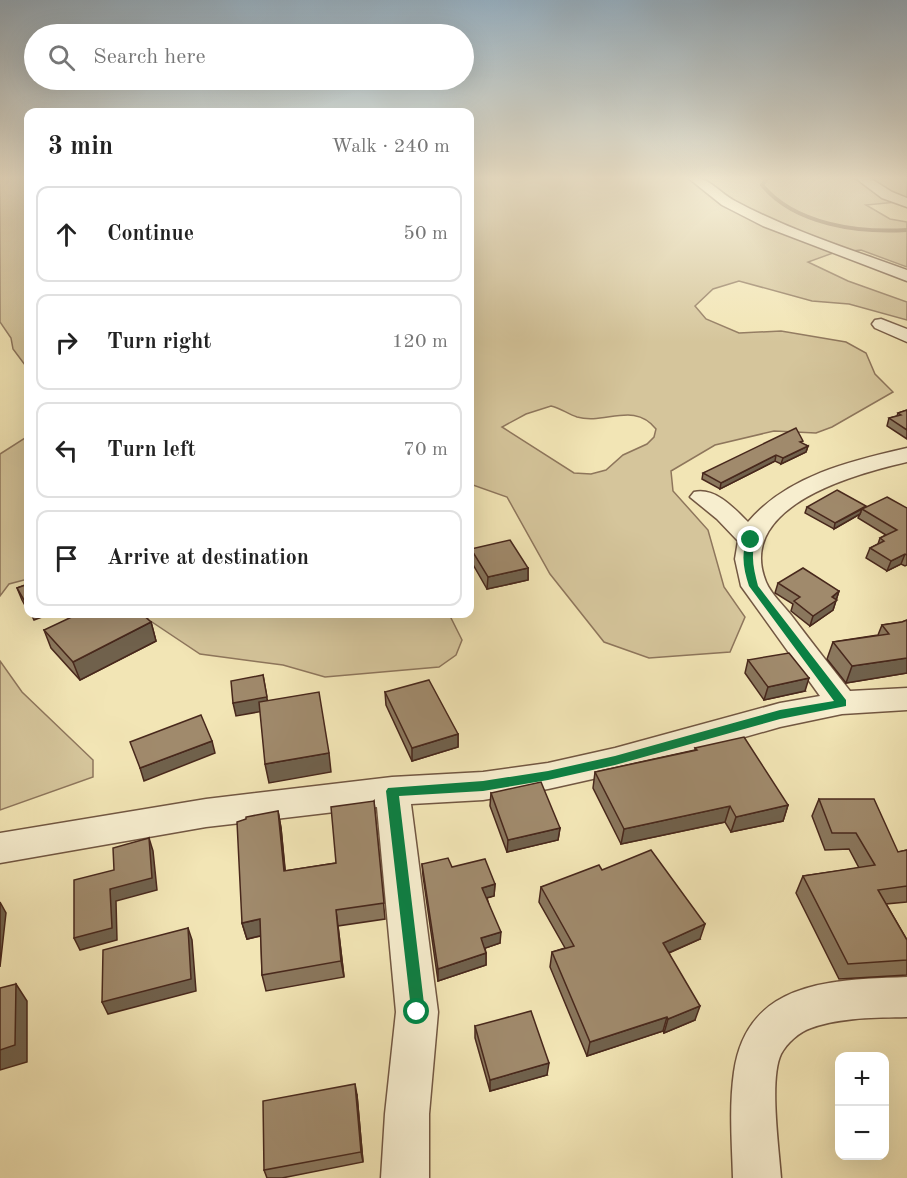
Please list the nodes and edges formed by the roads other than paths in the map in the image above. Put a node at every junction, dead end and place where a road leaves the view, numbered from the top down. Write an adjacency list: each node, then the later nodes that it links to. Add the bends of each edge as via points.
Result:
1 (794, 232): 2 (street)
2 (907, 276)
3 (881, 324): 4 (street)
4 (907, 336)
5 (907, 455): 7 (street, via 813,483 768,514)
6 (702, 497): 7 (street, via 726,514)
7 (751, 540): 9 (street, via 748,568 754,586)
8 (907, 699): 9 (street)
9 (842, 703): 10 (street, via 780,715 548,776 483,786)
10 (392, 791): 11 (street, via 206,813); 13 (street, via 417,1012)
11 (0, 848)
12 (907, 997): 14 (street, via 821,1004 773,1028 761,1046 756,1074)
13 (405, 1178)
14 (757, 1178)

